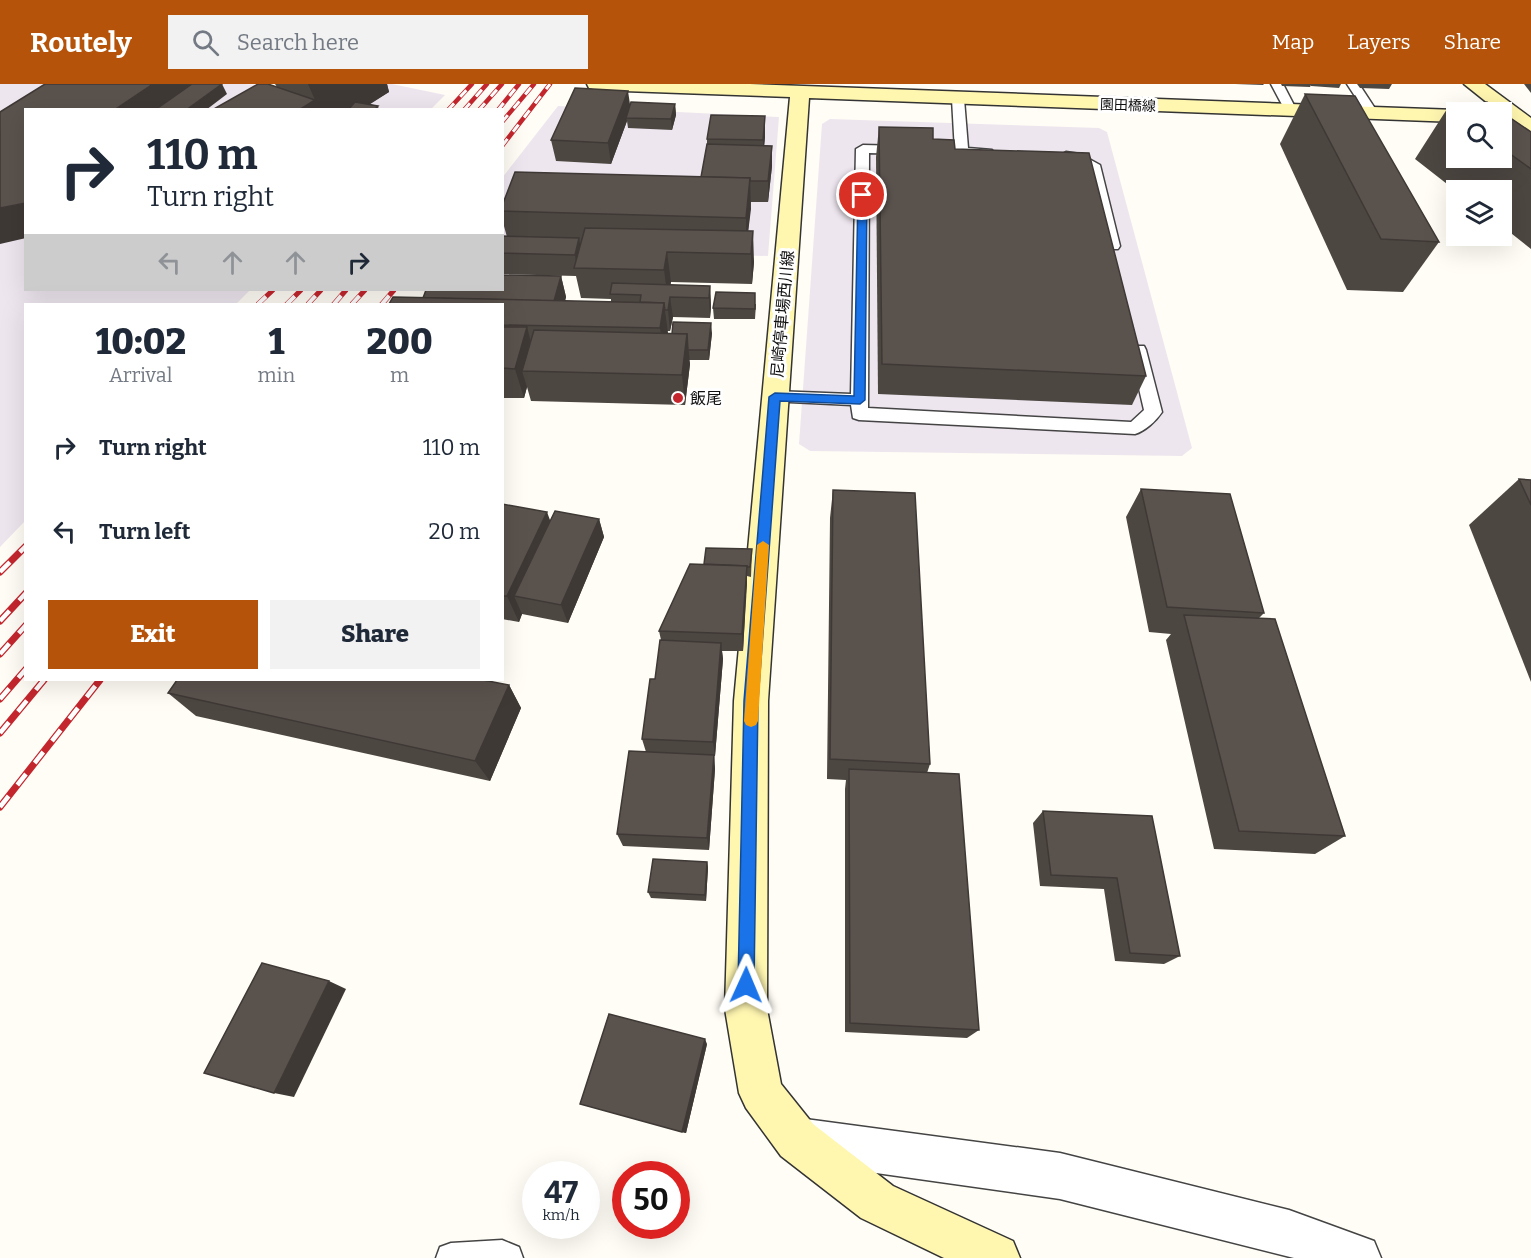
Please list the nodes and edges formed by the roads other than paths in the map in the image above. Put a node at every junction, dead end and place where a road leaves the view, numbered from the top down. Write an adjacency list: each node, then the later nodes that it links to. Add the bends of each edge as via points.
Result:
1 (596, 84): 5 (main road)
2 (1276, 84): 7 (lane)
3 (1353, 84): 8 (lane)
4 (1473, 84): 10 (main road)
5 (800, 93): 6 (main road, 園田橋線); 16 (main road, 尼崎停車場西川線)
6 (958, 99): 7 (main road, 園田橋線); 12 (lane, via 957,152)
7 (1291, 111): 8 (main road, 園田橋線)
8 (1372, 113): 9 (main road, 園田橋線)
9 (1446, 116)
10 (1520, 120)
11 (918, 151): 17 (lane, via 863,149)
12 (1007, 154)
13 (1052, 156): 14 (lane, via 1075,157 1093,165)
14 (1118, 266)
15 (1134, 333): 17 (lane, via 1153,412 1135,428 859,414)
16 (775, 397): 17 (lane); 18 (main road, 尼崎停車場西川線, via 751,701 746,1009 761,1093)
17 (860, 400)
18 (797, 1140): 21 (main road, 尼崎停車場西川線, via 878,1202); 22 (street, via 1060,1176 1289,1233)
19 (451, 1258): 20 (lane)
20 (508, 1258)
21 (996, 1258)
22 (1357, 1258)

